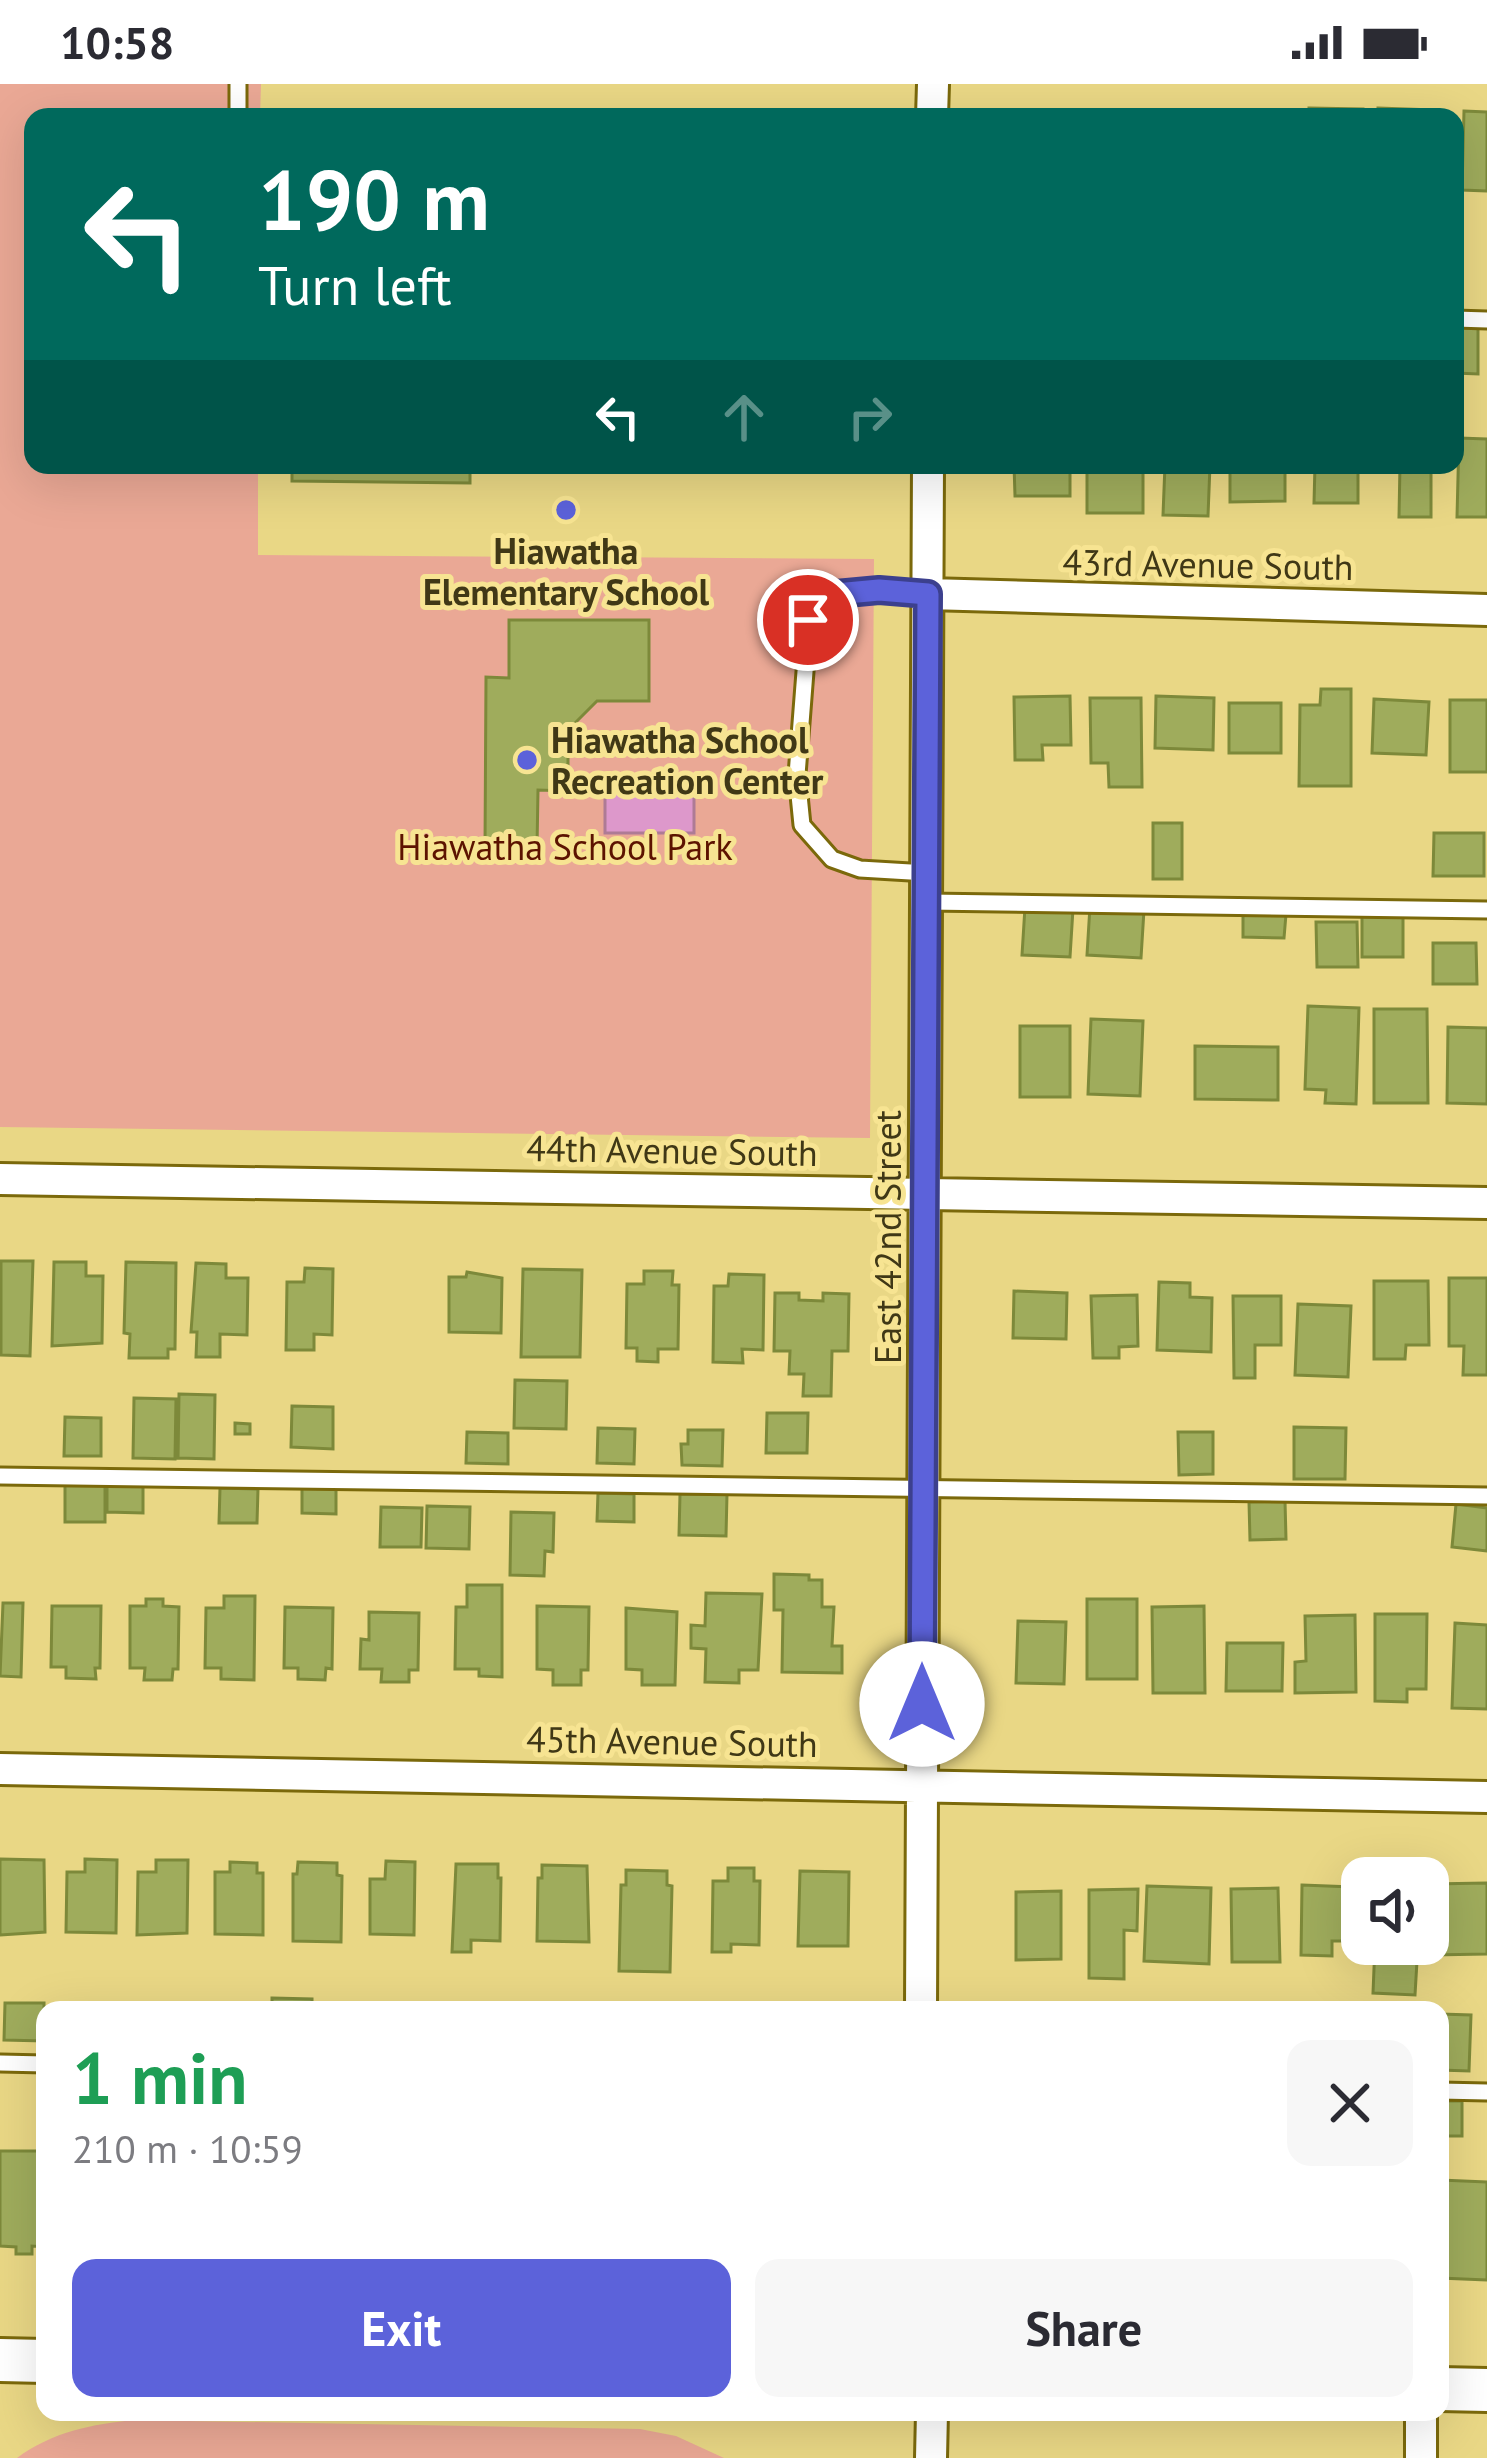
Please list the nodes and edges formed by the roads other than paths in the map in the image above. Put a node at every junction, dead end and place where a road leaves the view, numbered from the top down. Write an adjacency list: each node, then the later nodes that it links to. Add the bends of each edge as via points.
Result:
1 (928, 474): 2 (street, East 42nd Street)
2 (928, 594): 3 (street, 43rd Avenue South); 4 (street, East 42nd Street); 4 (lane, via 836,594 808,620 797,775 802,825 832,860)
3 (1487, 610)
4 (927, 887): 5 (lane); 7 (street, East 42nd Street)
5 (1487, 910)
6 (0, 1179): 7 (street, 44th Avenue South)
7 (927, 1192): 8 (street, 44th Avenue South); 10 (street, East 42nd Street)
8 (1487, 1203)
9 (0, 1476): 10 (lane)
10 (924, 1490): 11 (lane); 13 (street, East 42nd Street)
11 (1487, 1496)
12 (0, 1768): 13 (street, 45th Avenue South)
13 (922, 1786): 14 (street, 45th Avenue South); 15 (street, East 42nd Street)
14 (1487, 1796)
15 (921, 2001)
16 (0, 2063): 17 (lane)
17 (36, 2063)
18 (1449, 2091): 19 (lane)
19 (1487, 2092)
20 (0, 2360): 21 (street)
21 (36, 2361)
22 (1449, 2389): 23 (street)
23 (1487, 2390)
24 (932, 2421): 26 (street)
25 (1421, 2421): 27 (street)
26 (931, 2458)
27 (1421, 2458)

